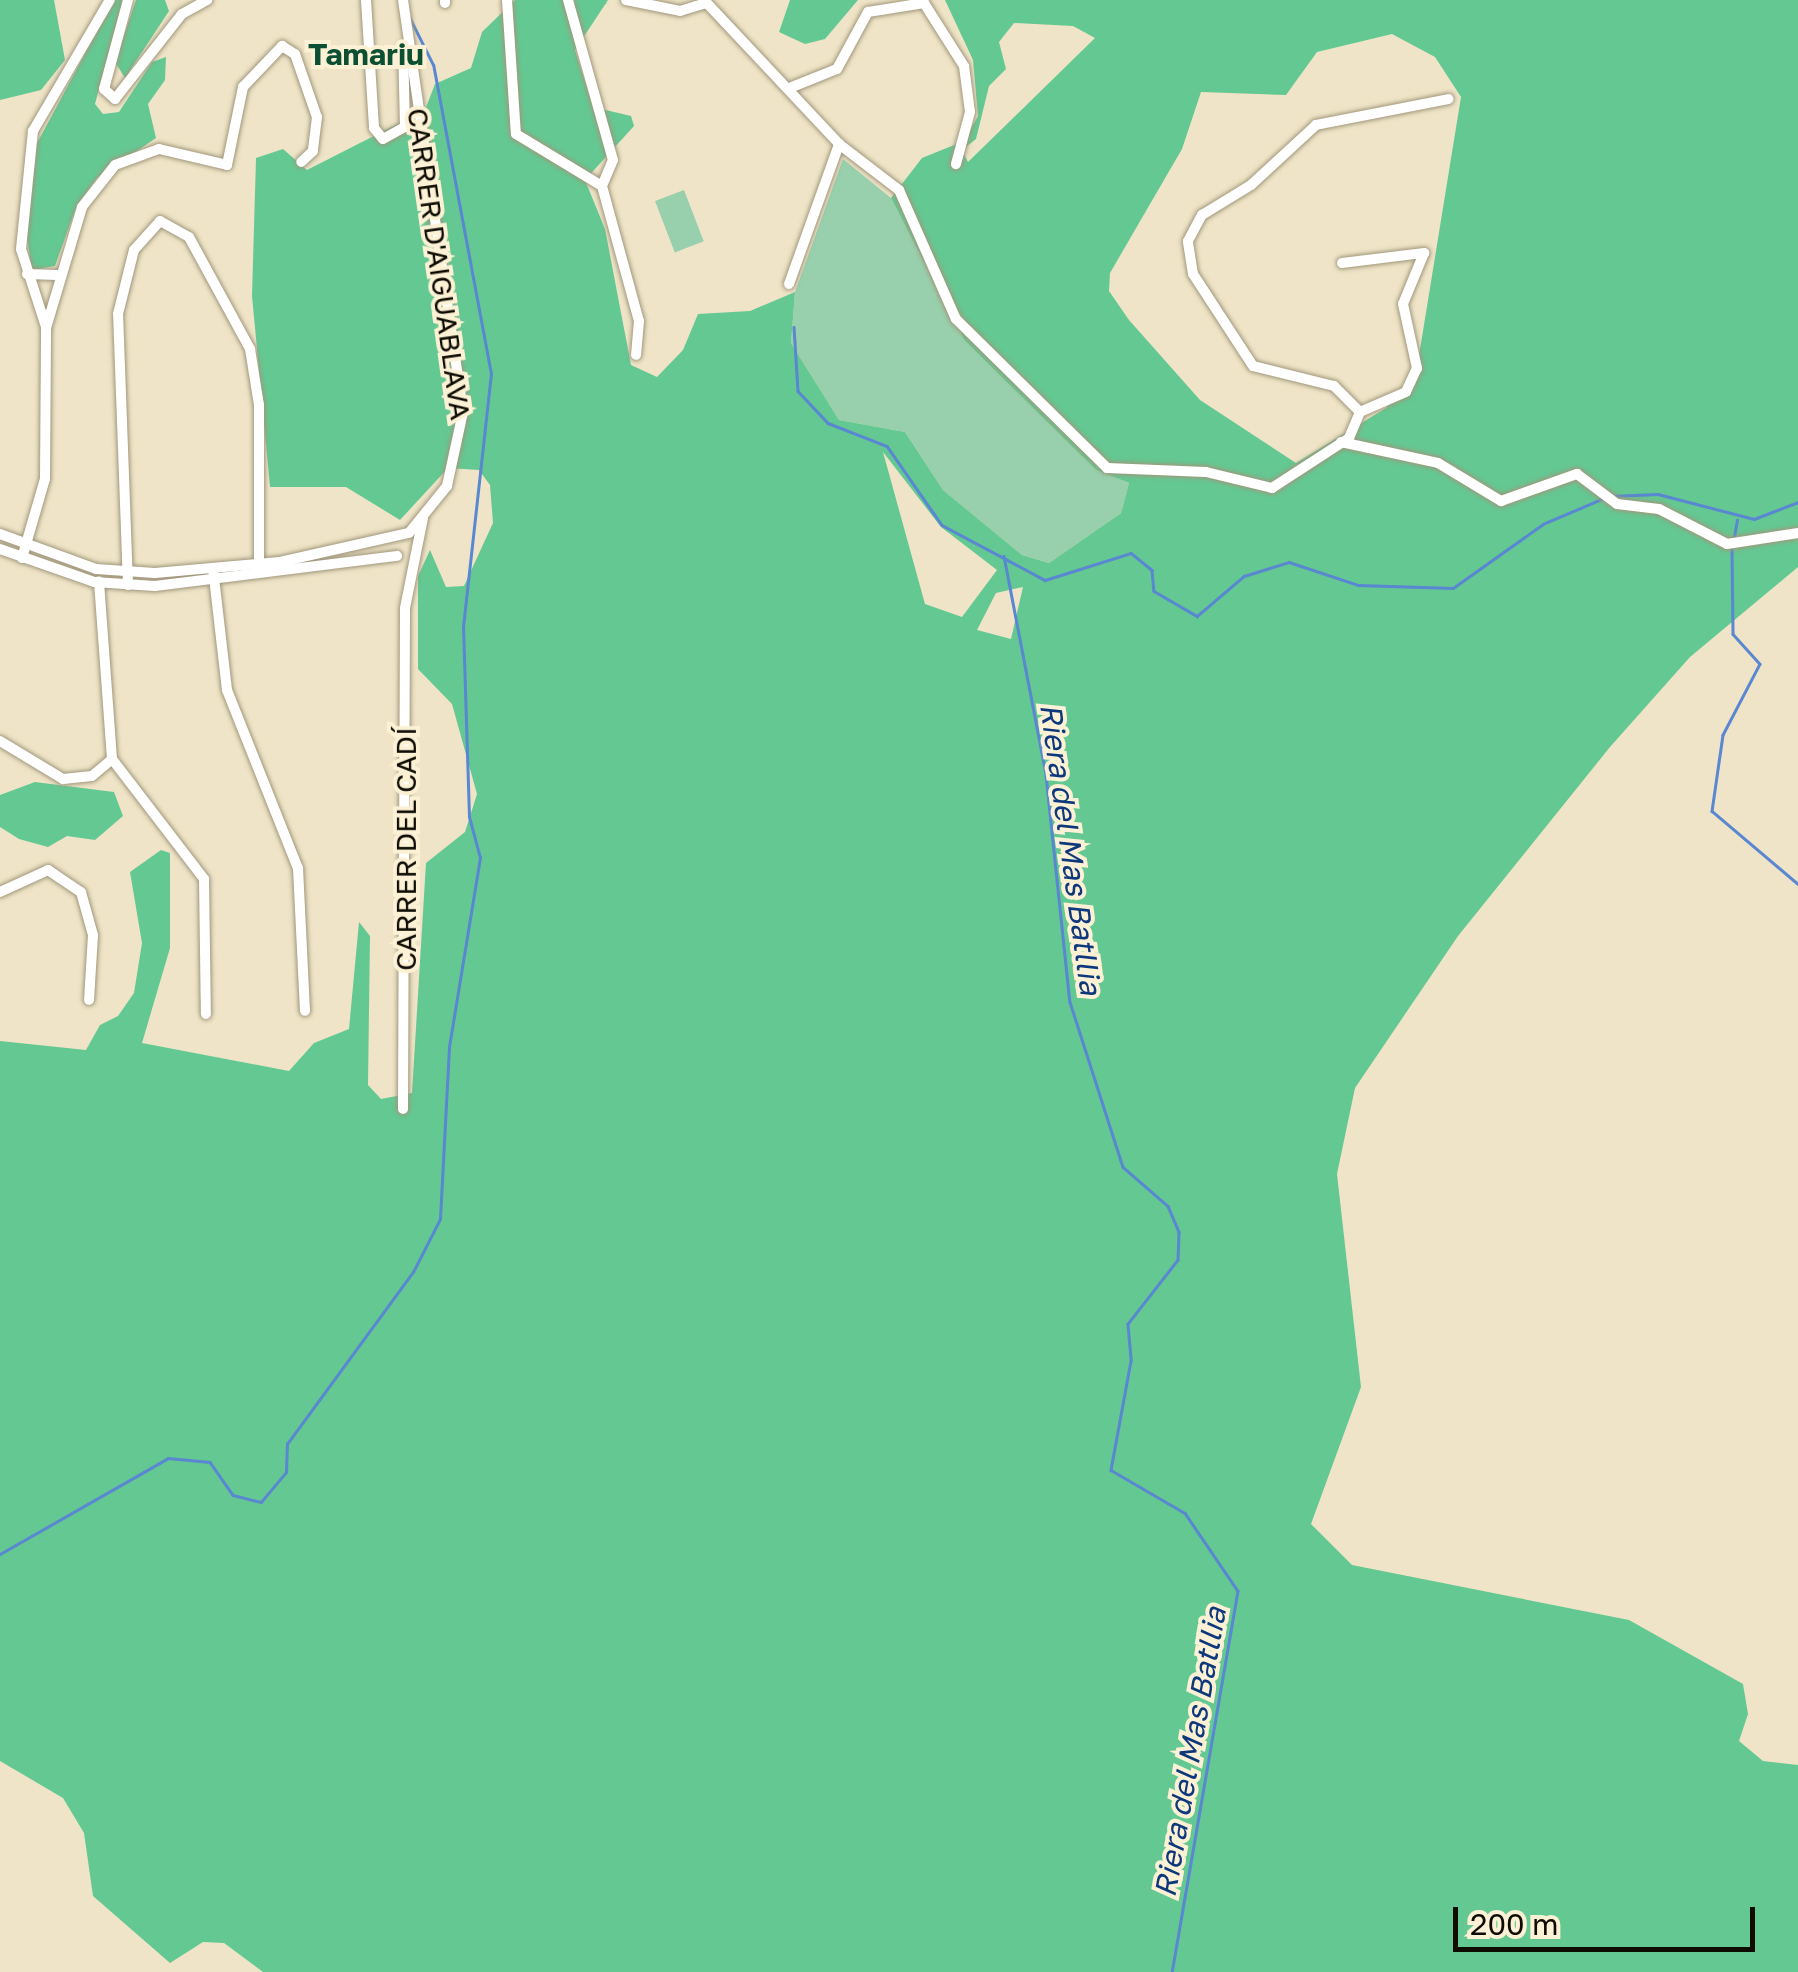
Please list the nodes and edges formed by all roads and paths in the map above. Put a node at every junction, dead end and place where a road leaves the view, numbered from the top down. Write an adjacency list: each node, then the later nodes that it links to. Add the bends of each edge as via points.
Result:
1 (110, 0): 18 (street, via 37,117 22,223)
2 (128, 0): 8 (street, via 104,89 115,99)
3 (366, 0): 10 (street, via 374,128 383,138 404,127)
4 (403, 0): 10 (street, CARRER D'AIGUABLAVA)
5 (507, 0): 16 (street, via 516,134)
6 (568, 0): 16 (street, via 613,160)
7 (626, 0): 9 (street, via 680,11)
8 (204, 1)
9 (705, 1): 11 (street)
10 (404, 26): 27 (street, CARRER D'AIGUABLAVA, via 463,412 456,463)
11 (792, 86): 13 (street); 15 (street, via 837,70 868,12 924,2 964,66 970,112)
12 (1448, 99): 23 (street, via 1316,125 1202,214 1188,242 1193,274 1253,366 1334,386)
13 (839, 144): 20 (street); 24 (street, via 905,200 974,342 1107,468 1206,472 1272,488)
14 (302, 162): 19 (street, via 317,117 294,54 282,46 242,87 227,165 180,149 115,165 73,222)
15 (956, 164)
16 (602, 186): 22 (street, via 639,321)
17 (1342, 263): 23 (street, via 1424,253 1404,304 1418,368 1406,392)
18 (28, 274): 19 (street); 21 (street)
19 (57, 275): 21 (street)
20 (789, 284)
21 (46, 328): 28 (street, via 45,478)
22 (636, 355)
23 (1360, 412): 24 (street)
24 (1341, 442): 25 (street, via 1438,464 1501,501 1576,474 1617,504 1659,508 1727,544)
25 (1798, 533)
26 (0, 534): 28 (street)
27 (409, 540): 30 (street); 30 (street, CARRER DEL CADÍ); 32 (street); 39 (street, CARRER DEL CADÍ)
28 (26, 546): 31 (street); 34 (street)
29 (0, 549): 31 (street)
30 (397, 556): 36 (street); 39 (street, CARRER DEL CADÍ)
31 (22, 558): 37 (street)
32 (259, 564): 33 (street); 35 (street, via 260,405 250,349 190,237 160,221 134,250 118,314)
33 (213, 569): 35 (street); 36 (street)
34 (101, 570): 35 (street); 37 (street)
35 (128, 572): 38 (street)
36 (214, 582): 38 (street); 44 (street, via 227,690 298,868)
37 (99, 583): 38 (street); 41 (street)
38 (128, 585)
39 (406, 589): 46 (street, CARRER DEL CADÍ)
40 (0, 741): 41 (street, via 63,778 92,776)
41 (112, 759): 45 (street, via 204,879)
42 (0, 892): 43 (street, via 48,870 81,892 92,935)
43 (89, 1000)
44 (305, 1010)
45 (206, 1014)
46 (402, 1109)

